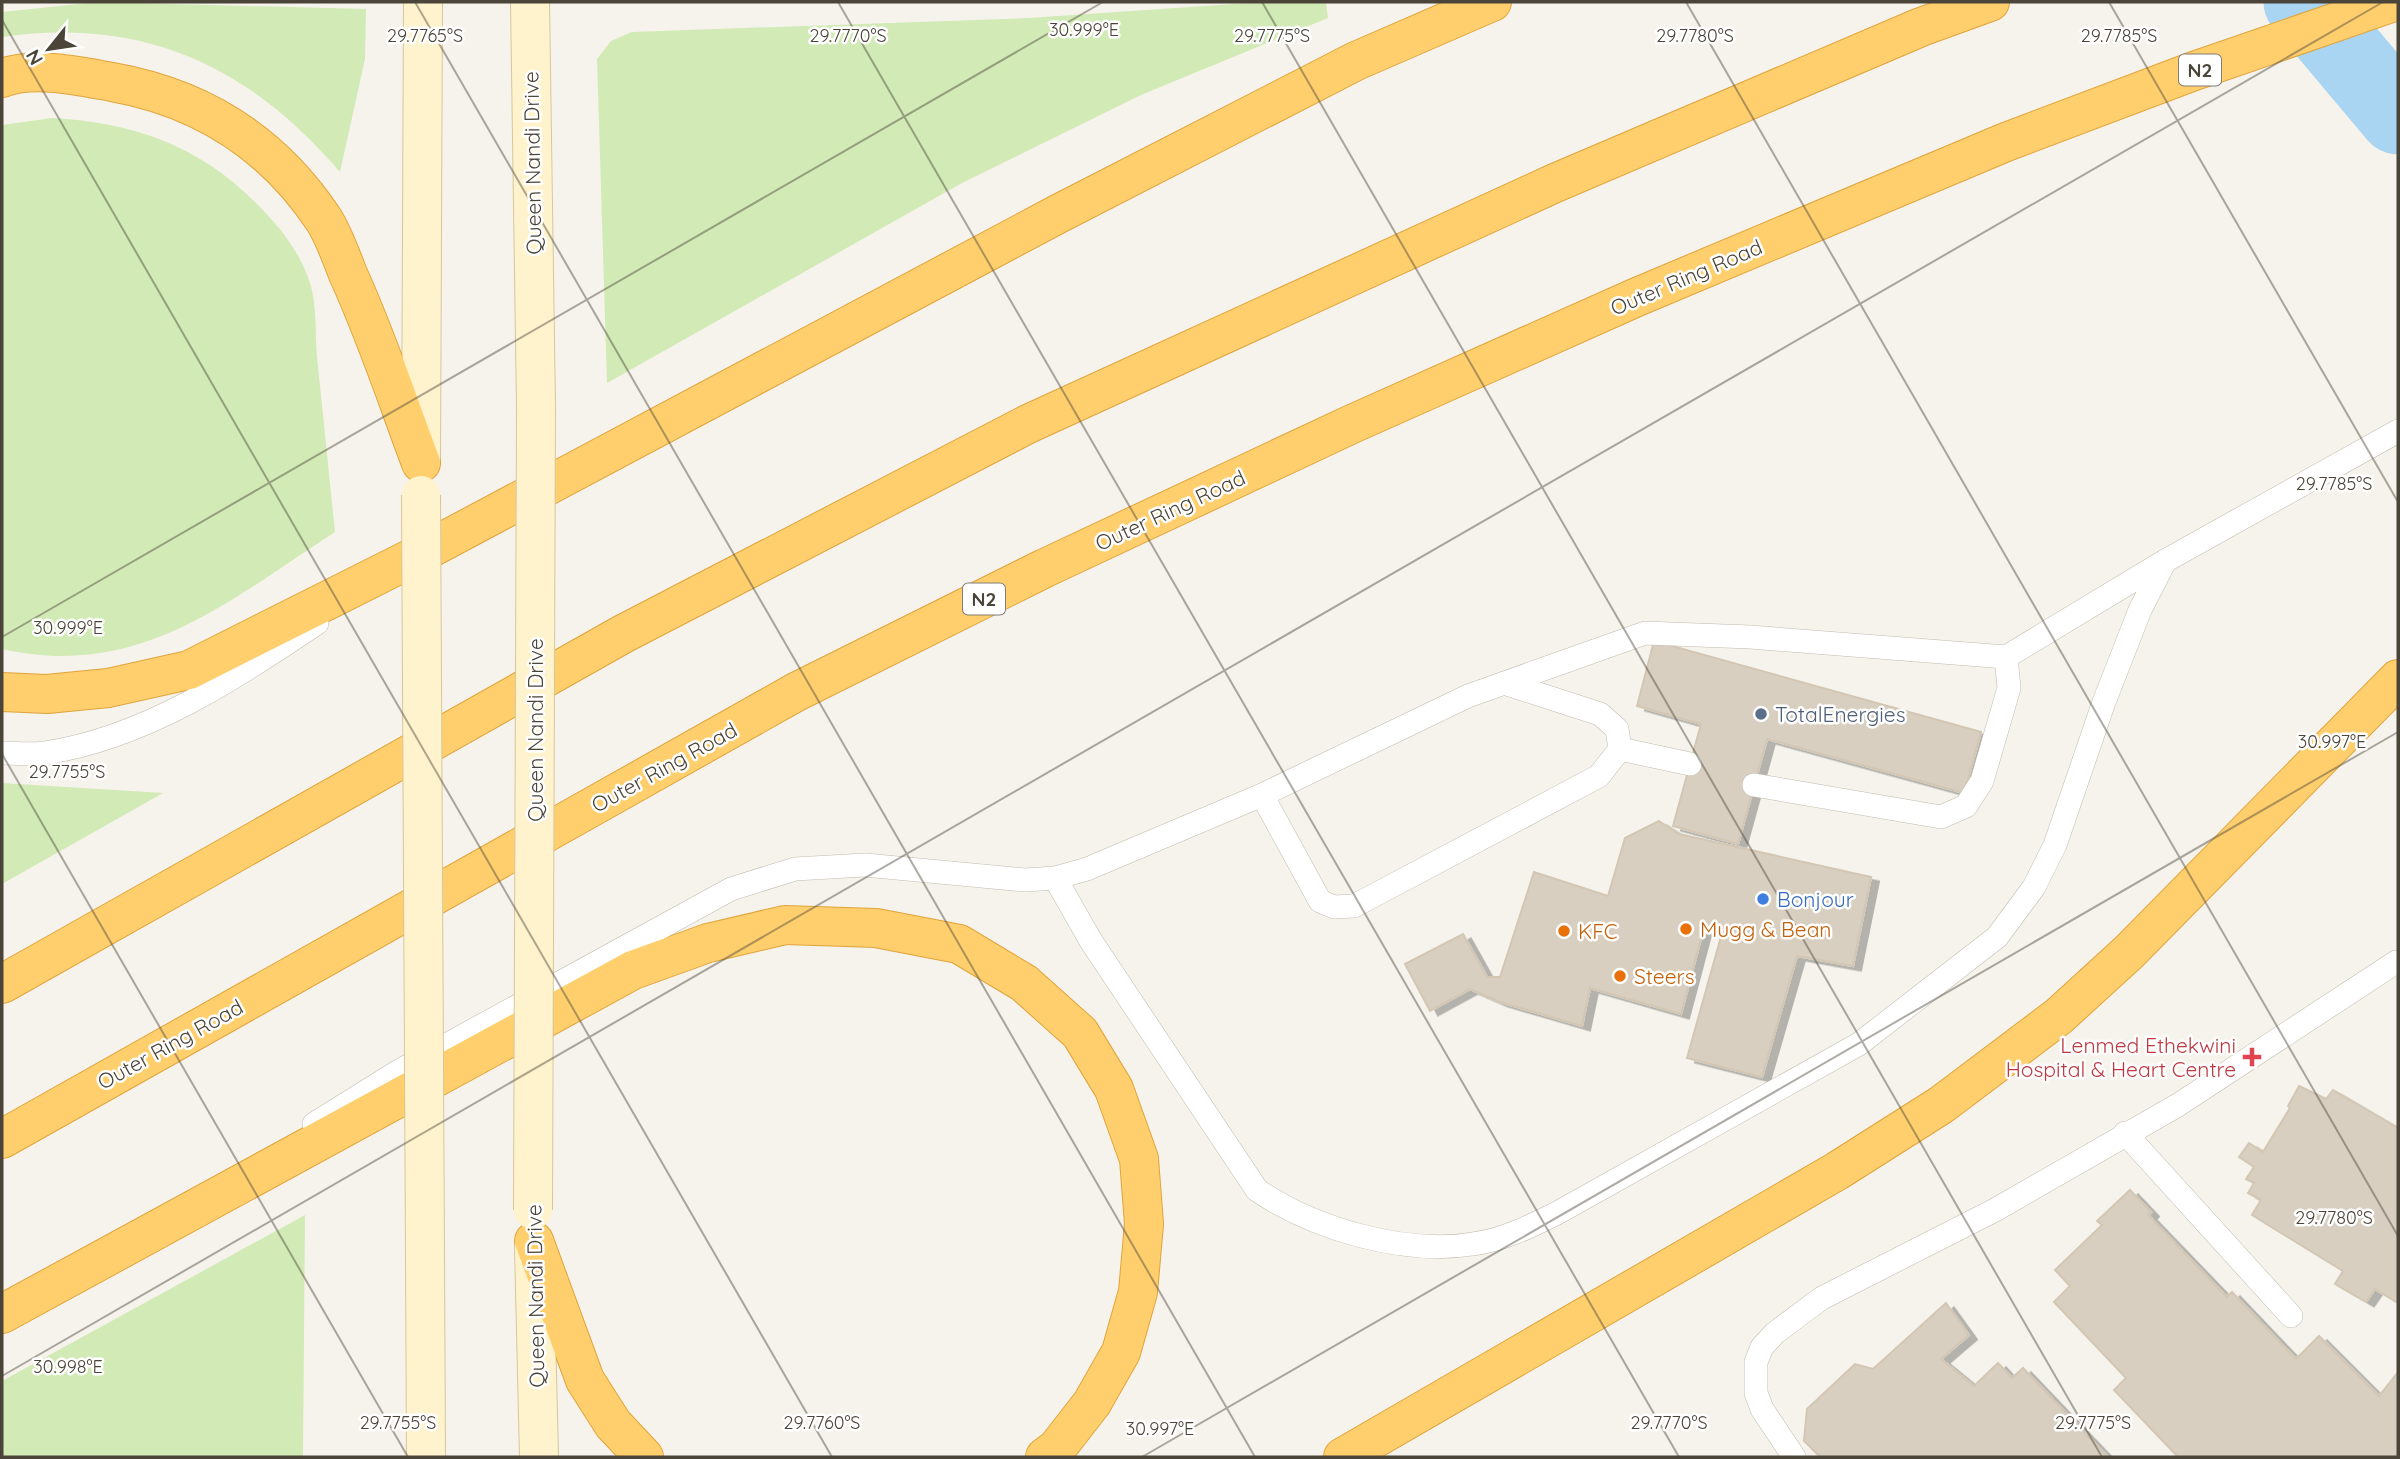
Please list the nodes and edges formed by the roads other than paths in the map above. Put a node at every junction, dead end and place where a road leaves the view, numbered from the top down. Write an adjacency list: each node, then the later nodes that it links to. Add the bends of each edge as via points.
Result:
1 (423, 2): 8 (main road)
2 (530, 2): 25 (main road, Queen Nandi Drive, bridge, via 536,408)
3 (1492, 2): 9 (highway, via 1356,61 1071,207)
4 (1990, 2): 22 (highway, via 1555,183 1028,424 622,634)
5 (2395, 2): 24 (highway, Outer Ring Road / N2, via 2007,142 1637,297 1352,424 983,599 796,692)
6 (2, 78): 8 (highway, via 72,75 156,90 235,128 280,165 325,222 362,303)
7 (2398, 431): 10 (lane)
8 (421, 479): 29 (main road, bridge)
9 (410, 559): 14 (highway, via 189,670 108,688 47,694); 16 (lane, via 255,665 174,708 111,737 44,753)
10 (2165, 561): 11 (lane); 20 (lane, via 2104,702 2054,845 2034,887 1997,937 1859,1044 1511,1235 1471,1245 1413,1244 1356,1236 1278,1204 1257,1190 1091,941)
11 (2006, 657): 13 (lane, via 1645,633); 18 (lane, via 2009,688 1982,781 1966,806 1941,817)
12 (2398, 679): 33 (highway, via 2129,952 2059,1016 1941,1105 1837,1171)
13 (1504, 682): 15 (lane, via 1600,714 1618,729); 19 (lane, via 1420,716)
14 (2, 692)
15 (1620, 749): 17 (lane); 19 (lane, via 1599,776 1388,890 1342,908 1326,906 1313,891)
16 (2, 753)
17 (1690, 764)
18 (1754, 785)
19 (1262, 795): 20 (lane, via 1087,869)
20 (1055, 878): 26 (lane, via 1025,880 865,865 794,869 731,889 399,1071)
21 (2396, 962): 23 (lane, via 2178,1105)
22 (2, 984)
23 (2125, 1133): 28 (lane); 34 (lane, via 1995,1210 1822,1298 1775,1333 1756,1362 1756,1393)
24 (2, 1139)
25 (533, 1225): 30 (main road, Queen Nandi Drive); 31 (highway, via 585,1381 613,1424)
26 (57, 1284): 27 (highway); 32 (highway, via 634,970 708,943 785,925 876,928 959,944 1024,983 1080,1033 1114,1089 1139,1159 1144,1224 1141,1265 1121,1352 1092,1403)
27 (2, 1314)
28 (2291, 1316)
29 (426, 1457)
30 (539, 1457)
31 (644, 1457)
32 (1045, 1457)
33 (1343, 1457)
34 (1794, 1457)

